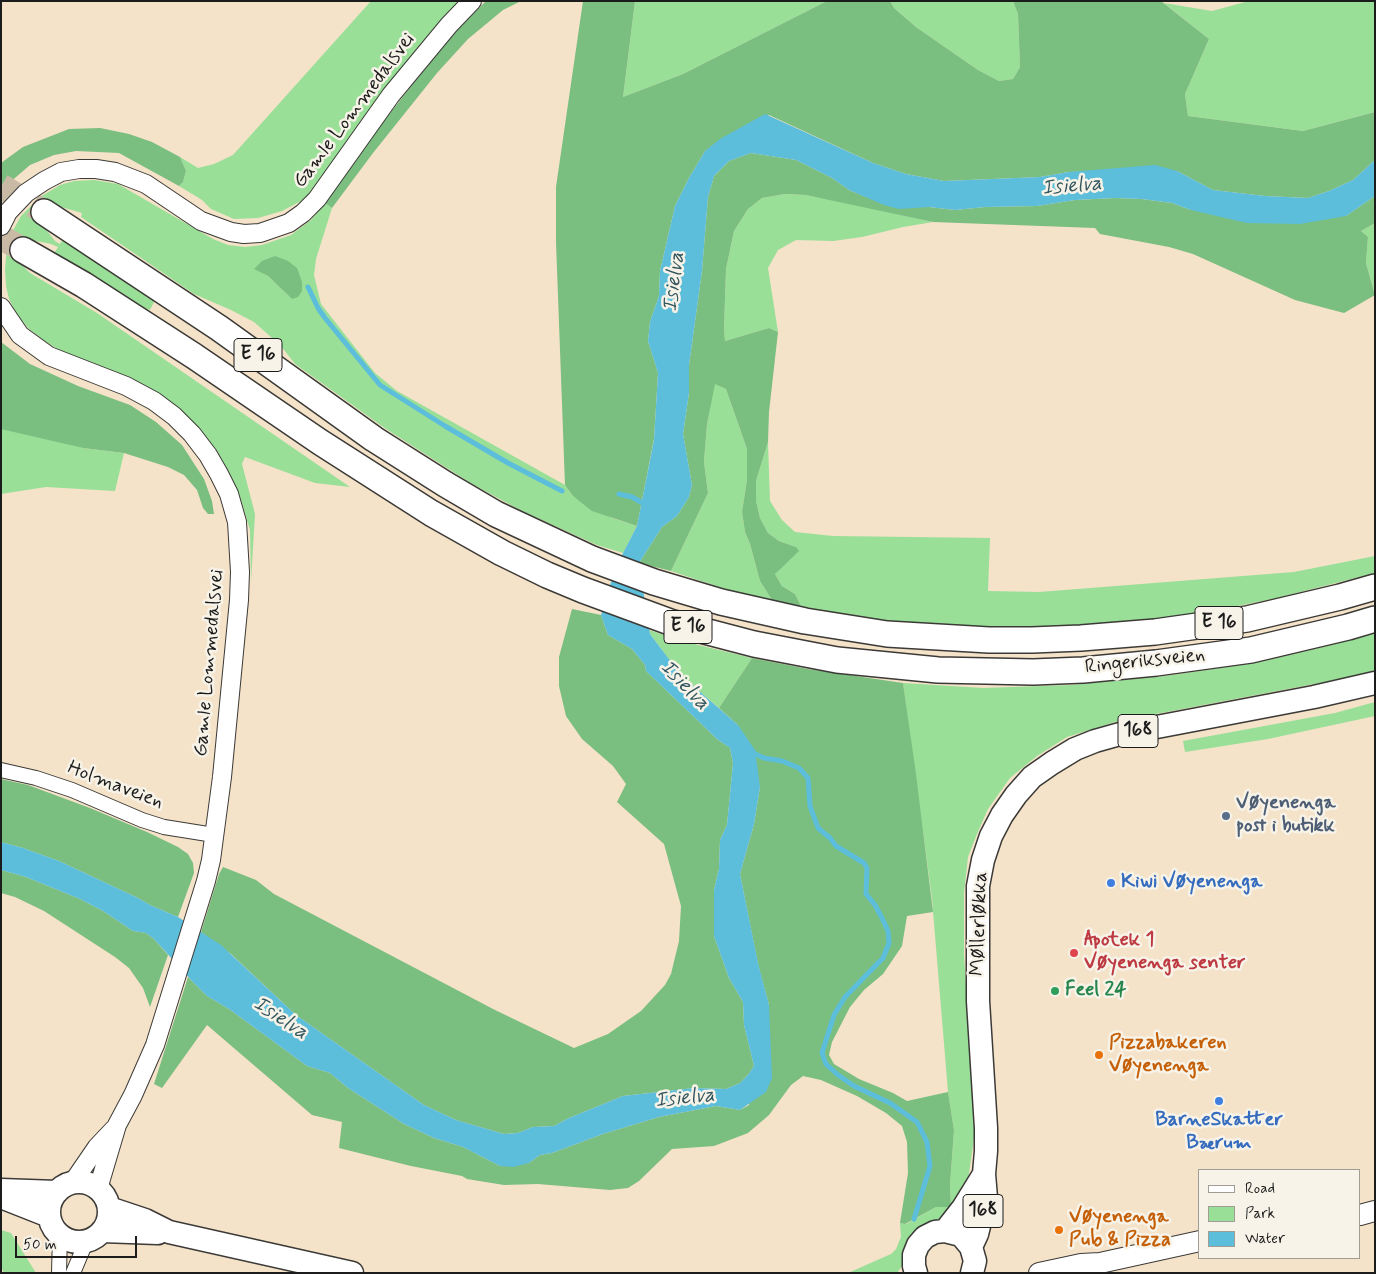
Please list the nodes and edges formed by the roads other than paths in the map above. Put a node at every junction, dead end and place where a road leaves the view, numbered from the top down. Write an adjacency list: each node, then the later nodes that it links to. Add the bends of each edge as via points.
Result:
1 (472, 1): 3 (street, Gamle Lommedalsvei, via 391,95 317,199 289,223 260,233 231,232 200,221 146,184 96,168 61,172 44,181 26,193 8,212)
2 (44, 212): 6 (highway, Ringeriksveien / E 16, via 219,328 412,464 496,514 592,559 721,602 805,621 887,634 989,640 1059,639 1155,632 1246,619)
3 (1, 226)
4 (24, 250): 7 (highway, Ringeriksveien / E 16, via 194,356 431,513 511,557 583,590 670,622 754,644 837,660 938,670 1033,672 1156,663 1251,650)
5 (1, 307): 10 (street, Gamle Lommedalsvei, via 20,335 49,356 126,386 174,416 208,455 229,494 237,522 239,600)
6 (1375, 587)
7 (1375, 619)
8 (1375, 683): 12 (main road, Møllerløkka / 168, via 1095,741 1052,763 1032,777 1016,795 991,836 978,886)
9 (1, 770): 10 (street, Holmaveien, via 72,790 164,827)
10 (214, 835): 11 (street, Gamle Lommedalsvei, via 206,881 155,1045)
11 (117, 1125): 13 (street, Gamle Lommedalsvei); 16 (street, Gamle Lommedalsvei)
12 (984, 1174): 20 (main road, Møllerløkka / 168); 25 (main road, Møllerløkka / 168, via 986,1198 977,1234)
13 (65, 1187): 14 (main road); 16 (main road, via 86,1183); 19 (main road, via 49,1207)
14 (1, 1190)
15 (1, 1198): 19 (main road)
16 (104, 1198): 21 (main road); 23 (main road, via 108,1220)
17 (1375, 1211): 18 (main road)
18 (1361, 1215)
19 (49, 1216): 22 (main road, via 54,1230)
20 (945, 1230): 25 (main road, 168, via 961,1235); 27 (main road, 168, via 925,1237 918,1245)
21 (169, 1232): 23 (main road); 30 (main road)
22 (60, 1235): 23 (main road, via 76,1242); 28 (street)
23 (94, 1236): 29 (street)
24 (1198, 1242): 26 (main road)
25 (975, 1265)
26 (1092, 1268): 31 (main road, via 1081,1264)
27 (912, 1270)
28 (59, 1273)
29 (73, 1273)
30 (352, 1273)
31 (1039, 1273)

